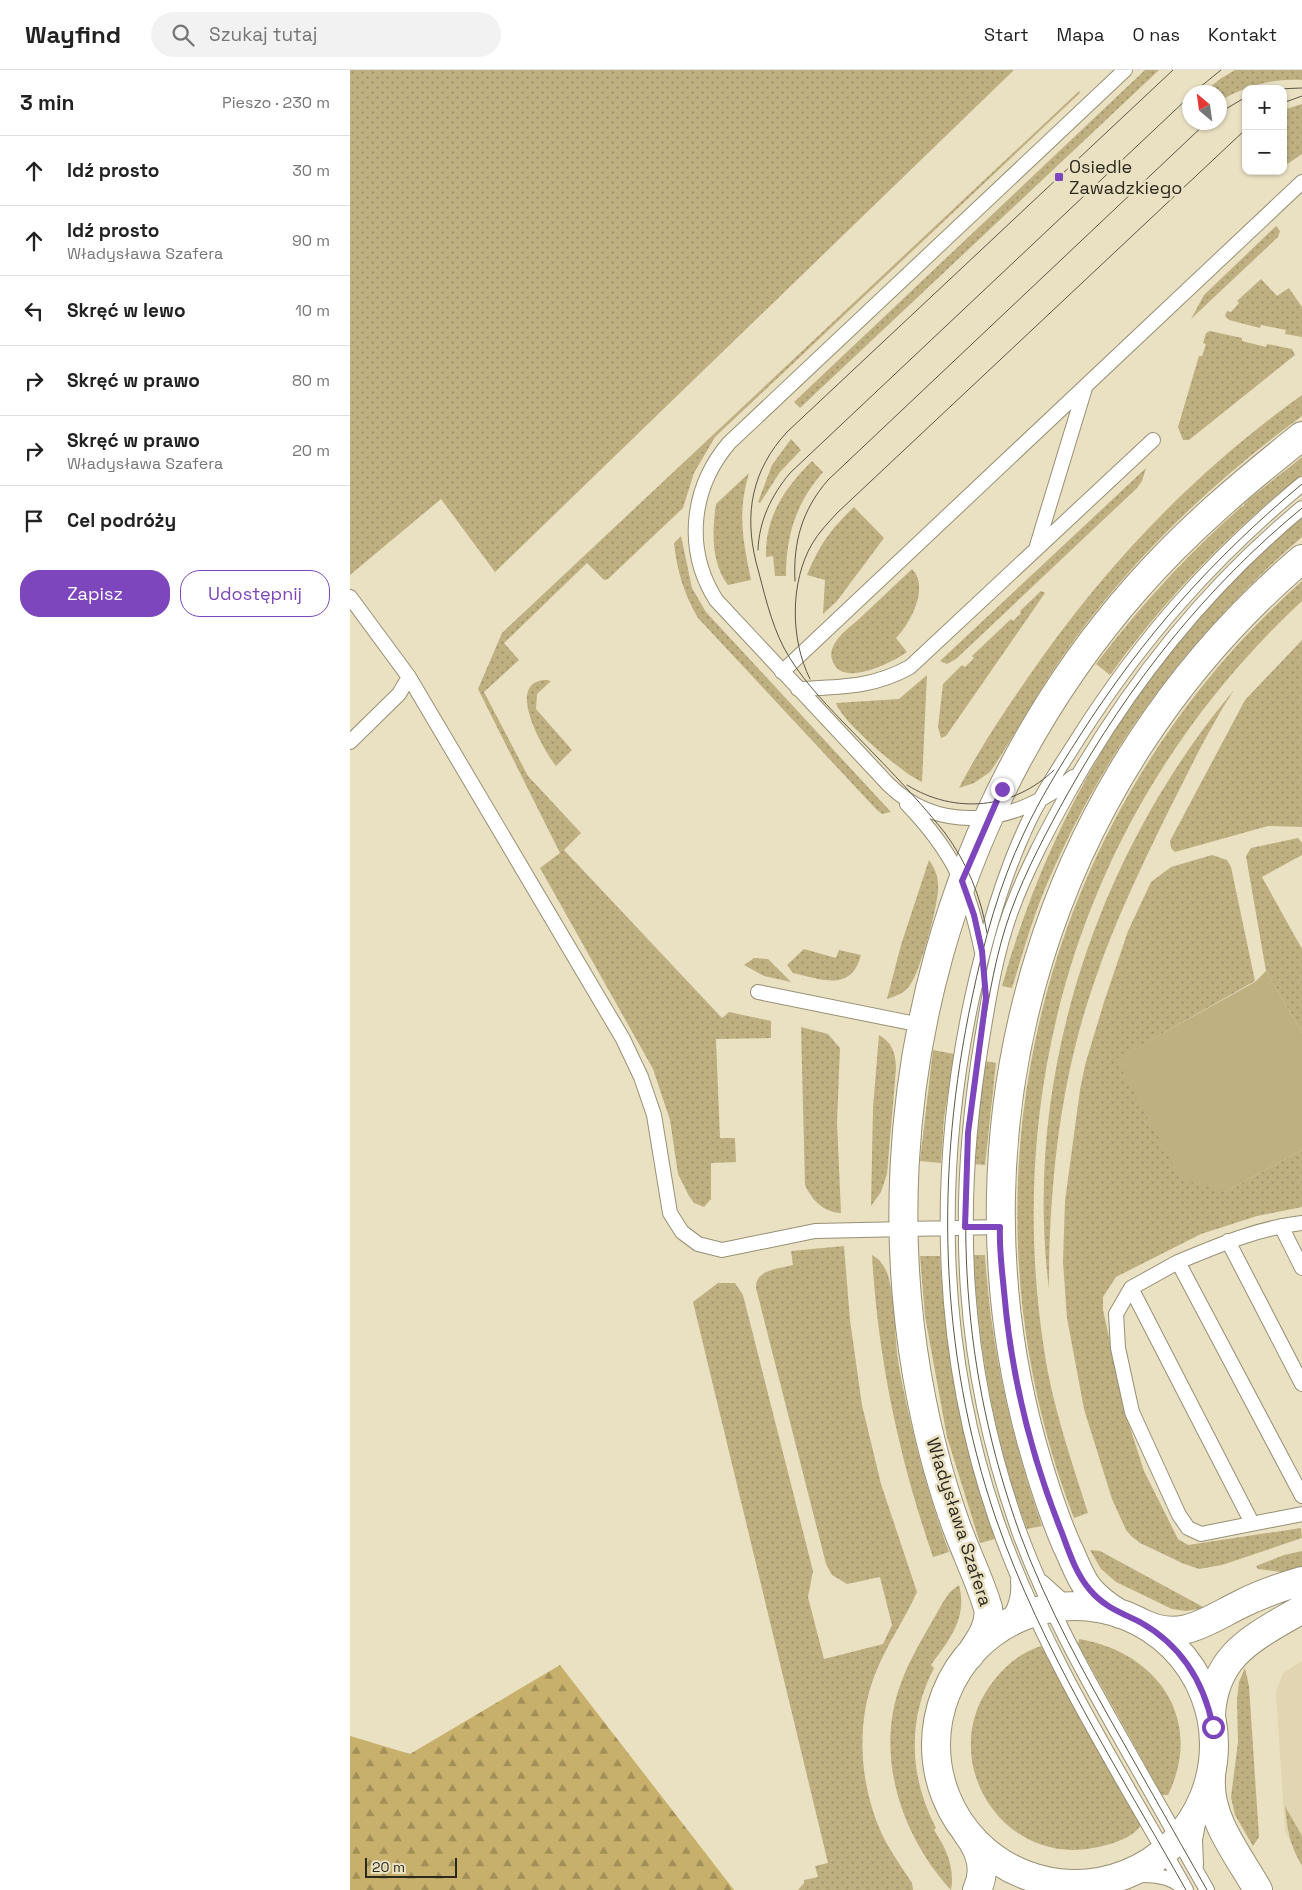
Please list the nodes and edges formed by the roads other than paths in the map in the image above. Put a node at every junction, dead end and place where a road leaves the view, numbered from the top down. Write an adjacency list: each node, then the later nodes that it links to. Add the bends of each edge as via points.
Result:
1 (1126, 70): 11 (lane, via 737,435 716,461 704,483 697,510 695,539 702,573 722,608)
2 (1302, 182): 3 (lane)
3 (1085, 387): 8 (lane); 11 (lane)
4 (1302, 436): 18 (main road, Władysława Szafera, via 1251,475 1200,521 1116,611 1043,715)
5 (1154, 440): 8 (lane)
6 (1302, 484): 17 (lane, via 1225,552 1160,623 1096,712)
7 (1302, 508): 15 (lane, via 1238,565 1182,626 1126,698)
8 (1035, 552): 13 (lane, via 910,667 889,679 870,684)
9 (1302, 559): 27 (main road, via 1237,620 1171,698 1119,777 1077,856 1044,941 1017,1040 1004,1131)
10 (350, 597): 12 (lane)
11 (782, 672): 13 (lane)
12 (409, 677): 14 (lane, via 399,694); 28 (lane, via 623,1039 649,1099 660,1144 669,1209 682,1232 700,1245 722,1250 806,1232)
13 (798, 689): 16 (lane)
14 (350, 742)
15 (1087, 760): 17 (lane, via 1073,777); 22 (lane, via 1036,852 1011,911 996,964)
16 (883, 779): 18 (lane, via 904,797 930,812 953,818); 19 (lane, via 934,833)
17 (1041, 800): 18 (lane, via 1010,814); 20 (lane, via 1027,824 1004,881)
18 (988, 818): 19 (main road, Władysława Szafera)
19 (962, 881): 20 (lane, via 974,915); 23 (main road, Władysława Szafera, via 936,961)
20 (982, 956): 22 (lane); 29 (lane, via 956,1080)
21 (758, 992): 23 (lane)
22 (985, 1022): 26 (lane, via 968,1133)
23 (922, 1025): 28 (main road, Władysława Szafera, via 907,1123)
24 (1302, 1224): 25 (lane)
25 (1281, 1226): 30 (lane); 32 (lane)
26 (965, 1227): 27 (lane); 29 (lane); 38 (lane, via 969,1312 980,1390 1006,1493)
27 (1000, 1227): 44 (main road, via 1009,1336 1036,1458 1080,1576 1096,1597)
28 (903, 1228): 29 (lane); 46 (main road, Władysława Szafera, via 908,1310 926,1418 956,1524 989,1613 986,1629)
29 (946, 1228): 39 (lane, via 951,1314 966,1407 988,1495)
30 (1228, 1241): 31 (lane); 34 (lane)
31 (1178, 1262): 33 (lane); 35 (lane)
32 (1302, 1268)
33 (1131, 1288): 37 (lane); 37 (lane, via 1116,1314 1118,1348 1132,1412 1179,1515 1188,1528 1201,1534)
34 (1302, 1384)
35 (1302, 1496)
36 (1302, 1514): 37 (lane)
37 (1252, 1523)
38 (1033, 1566): 41 (lane, via 1062,1600); 43 (lane)
39 (1016, 1574): 43 (lane); 45 (lane, via 1018,1595 1015,1606)
40 (1302, 1581): 44 (main road, via 1264,1593 1193,1628 1163,1631)
41 (1083, 1606): 43 (main road); 44 (main road)
42 (1302, 1609): 47 (main road, via 1232,1656 1217,1680)
43 (1042, 1611): 45 (main road); 51 (lane, via 1070,1684)
44 (1132, 1619): 47 (main road, via 1174,1648 1191,1668)
45 (998, 1630): 46 (main road)
46 (969, 1656): 50 (main road, via 948,1688 936,1738 943,1788)
47 (1211, 1714): 48 (main road)
48 (1213, 1766): 49 (main road); 57 (main road, via 1211,1796 1215,1813)
49 (1202, 1802): 51 (main road); 52 (lane, via 1195,1840)
50 (967, 1833): 53 (main road, via 990,1856 1012,1869 1042,1880); 54 (main road, via 982,1864)
51 (1171, 1845): 52 (lane); 53 (main road, via 1142,1867); 55 (lane)
52 (1199, 1875): 56 (lane)
53 (1089, 1885): 55 (lane, via 1144,1874 1162,1877)
54 (977, 1890)
55 (1186, 1890)
56 (1207, 1890)
57 (1258, 1890)

